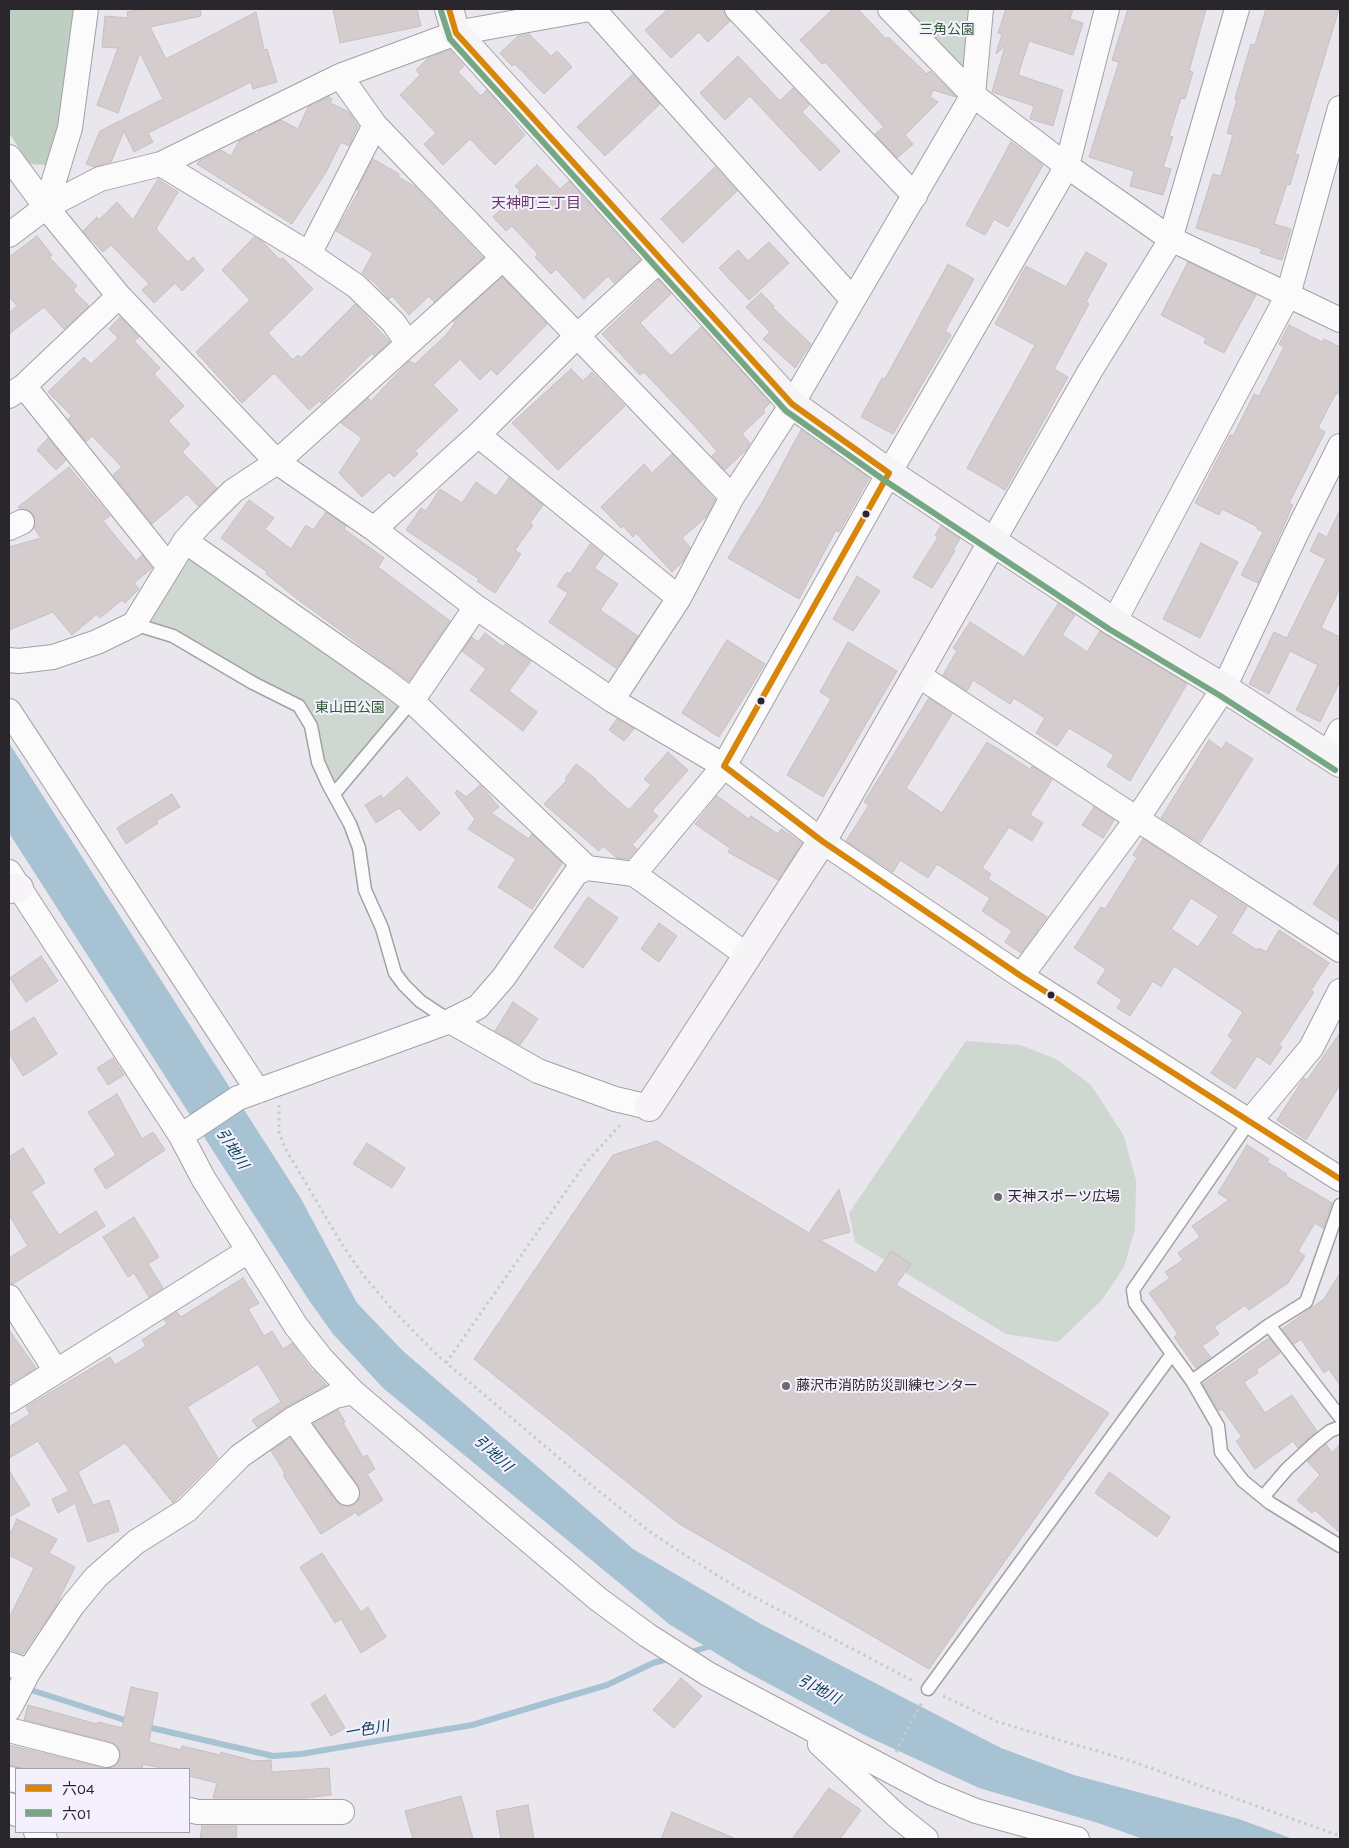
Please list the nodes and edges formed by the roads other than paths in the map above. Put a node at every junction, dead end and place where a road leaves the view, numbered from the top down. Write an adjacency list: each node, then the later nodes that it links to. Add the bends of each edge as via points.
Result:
1 (86, 9): 18 (street, via 70,128)
2 (588, 9): 9 (street)
3 (593, 9): 26 (street)
4 (737, 9): 17 (street)
5 (890, 9): 11 (street)
6 (981, 9): 11 (street)
7 (1107, 9): 16 (street)
8 (1237, 9): 20 (street)
9 (453, 21): 10 (street); 23 (street)
10 (340, 76): 13 (street); 15 (street)
11 (973, 95): 16 (street); 17 (street)
12 (1340, 108): 24 (street)
13 (375, 125): 21 (street); 22 (street)
14 (9, 157): 18 (street)
15 (161, 164): 18 (street, via 100,178); 21 (street)
16 (1067, 166): 20 (street); 35 (street)
17 (915, 196): 26 (street)
18 (46, 207): 19 (street); 25 (street)
19 (9, 235)
20 (1171, 239): 24 (street); 38 (street)
21 (309, 254): 29 (street, via 356,286 393,322)
22 (502, 258): 28 (street); 29 (street)
23 (661, 259): 28 (street); 31 (street)
24 (1288, 295): 27 (street); 43 (street)
25 (119, 296): 30 (street); 34 (street)
26 (852, 299): 31 (street)
27 (1340, 320)
28 (577, 336): 32 (street); 36 (street)
29 (407, 342): 34 (street)
30 (16, 391): 40 (street)
31 (792, 404): 35 (street); 36 (street)
32 (478, 435): 37 (street); 41 (street)
33 (1340, 446): 47 (street)
34 (277, 462): 37 (street); 39 (street, via 233,491)
35 (889, 473): 38 (street); 53 (street)
36 (732, 497): 41 (street)
37 (374, 529): 42 (street)
38 (993, 541): 43 (street); 46 (street)
39 (185, 542): 40 (street); 49 (street)
40 (168, 567): 44 (street)
41 (679, 598): 48 (street)
42 (476, 607): 48 (street); 49 (street)
43 (1114, 622): 47 (street)
44 (134, 624): 45 (street, via 98,642 54,657); 54 (lane, via 173,636 299,706 311,726 318,762)
45 (9, 660)
46 (918, 675): 55 (street); 56 (street)
47 (1224, 688): 52 (street); 55 (street)
48 (612, 700): 53 (street)
49 (412, 701): 54 (lane); 57 (street)
50 (9, 710): 65 (street)
51 (1340, 731): 52 (street)
52 (1334, 759)
53 (724, 766): 56 (street); 58 (street)
54 (334, 794): 64 (lane, via 359,848 365,890 382,928 396,973 420,1001)
55 (1136, 819): 60 (street); 62 (street)
56 (822, 841): 61 (street); 62 (street)
57 (587, 868): 58 (street); 64 (street, via 576,873 504,977 478,1007)
58 (634, 874): 61 (street)
59 (12, 883): 68 (street)
60 (1340, 950)
61 (748, 956): 66 (street)
62 (1021, 976): 67 (street)
63 (1340, 992): 67 (street, via 1311,1048)
64 (450, 1021): 65 (street); 66 (street, via 538,1070 575,1086)
65 (258, 1091): 68 (street)
66 (645, 1106)
67 (1249, 1122): 69 (street); 74 (lane, via 1133,1290 1135,1303)
68 (187, 1132): 71 (street, via 204,1178)
69 (1340, 1179)
70 (1340, 1205): 73 (lane, via 1306,1302)
71 (248, 1251): 75 (street); 77 (street, via 296,1326)
72 (12, 1307): 75 (street)
73 (1269, 1325): 76 (lane); 79 (lane)
74 (1172, 1354): 76 (lane); 86 (lane)
75 (56, 1371): 78 (street)
76 (1192, 1381): 83 (lane, via 1218,1426 1221,1452 1244,1481)
77 (353, 1392): 80 (street, via 334,1396); 88 (street, via 598,1600 692,1664)
78 (9, 1400)
79 (1340, 1417)
80 (294, 1419): 82 (street); 85 (street, via 240,1456 187,1510 136,1542 96,1577)
81 (1340, 1427): 83 (lane, via 1315,1443)
82 (347, 1493)
83 (1263, 1497): 84 (lane)
84 (1340, 1546)
85 (19, 1667): 87 (street)
86 (926, 1694)
87 (12, 1701)
88 (798, 1723): 93 (street); 94 (street, via 932,1793 976,1811)
89 (9, 1730): 90 (street)
90 (106, 1755)
91 (190, 1810): 92 (street)
92 (342, 1812)
93 (926, 1839)
94 (1077, 1839)

